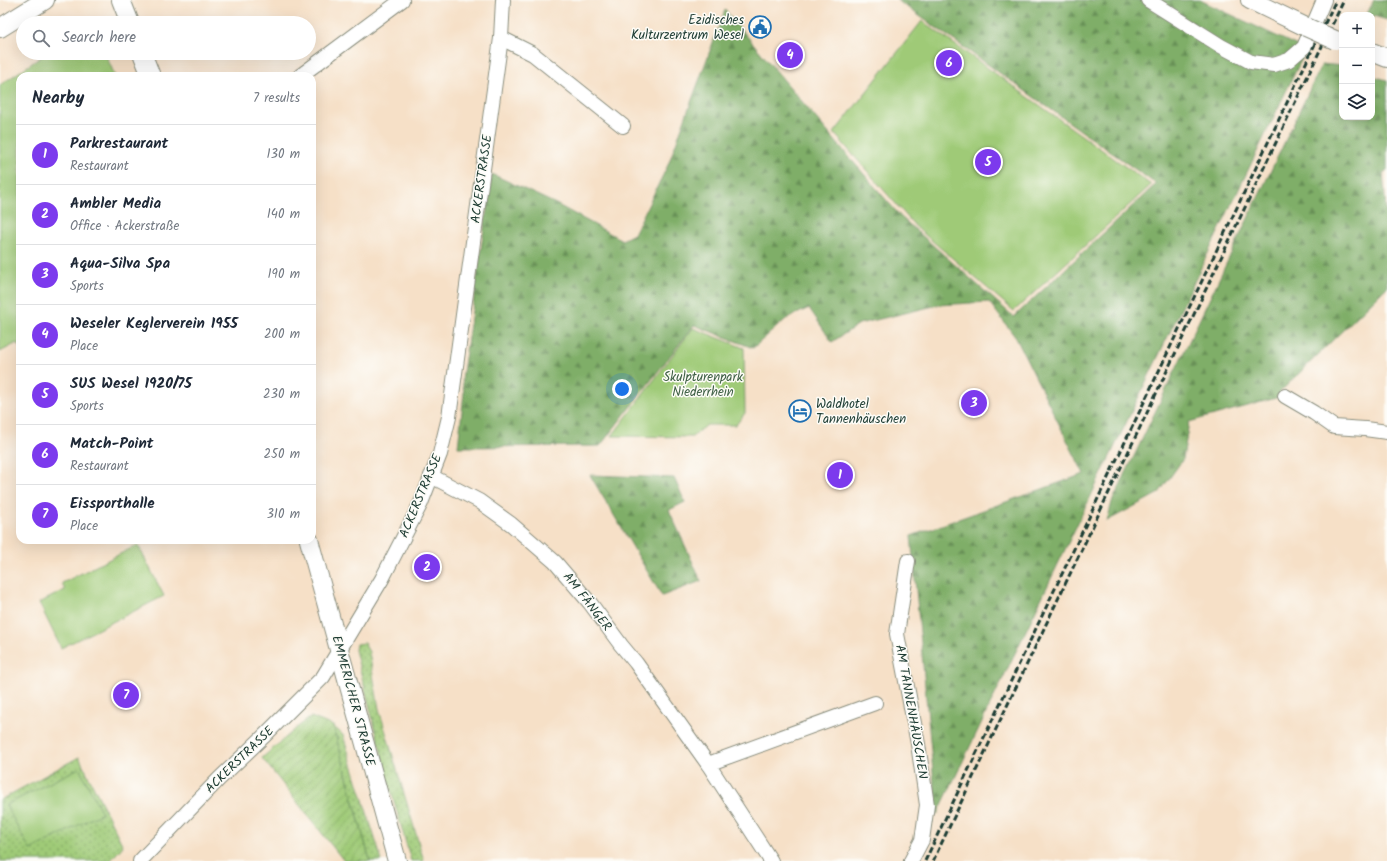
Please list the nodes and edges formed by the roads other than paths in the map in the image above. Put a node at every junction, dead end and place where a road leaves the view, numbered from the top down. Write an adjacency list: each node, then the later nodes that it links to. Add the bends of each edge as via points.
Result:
1 (25, 0): 12 (main road)
2 (45, 0): 9 (main road)
3 (122, 0): 10 (main road)
4 (402, 0): 19 (street)
5 (503, 0): 13 (street, ACKERSTRASSE)
6 (1148, 0): 8 (street, via 1251,62 1274,65 1289,60 1304,46)
7 (1250, 0): 14 (main road, bridge)
8 (1324, 0)
9 (20, 16)
10 (128, 16)
11 (16, 18): 12 (main road)
12 (4, 26)
13 (501, 38): 20 (street, via 533,54); 23 (street, ACKERSTRASSE, via 449,417 440,454)
14 (1338, 41)
15 (1375, 53): 16 (main road)
16 (1387, 58)
17 (145, 60): 18 (main road)
18 (149, 72)
19 (305, 72)
20 (623, 126)
21 (1285, 396): 22 (street, via 1334,428)
22 (1387, 432)
23 (431, 476): 26 (street, ACKERSTRASSE, via 421,503 382,579); 28 (street, AM FÄNGER, via 478,501 511,524 555,562 636,663)
24 (310, 544): 26 (main road, EMMERICHER STRASSE)
25 (908, 561): 32 (street, AM TANNENHÄUSCHEN, via 897,634 927,805 922,840)
26 (338, 649): 29 (street, ACKERSTRASSE, via 323,677); 30 (main road, EMMERICHER STRASSE)
27 (875, 703): 28 (street)
28 (708, 764): 31 (street, AM FÄNGER)
29 (140, 861)
30 (397, 861)
31 (771, 861)
32 (911, 861)

